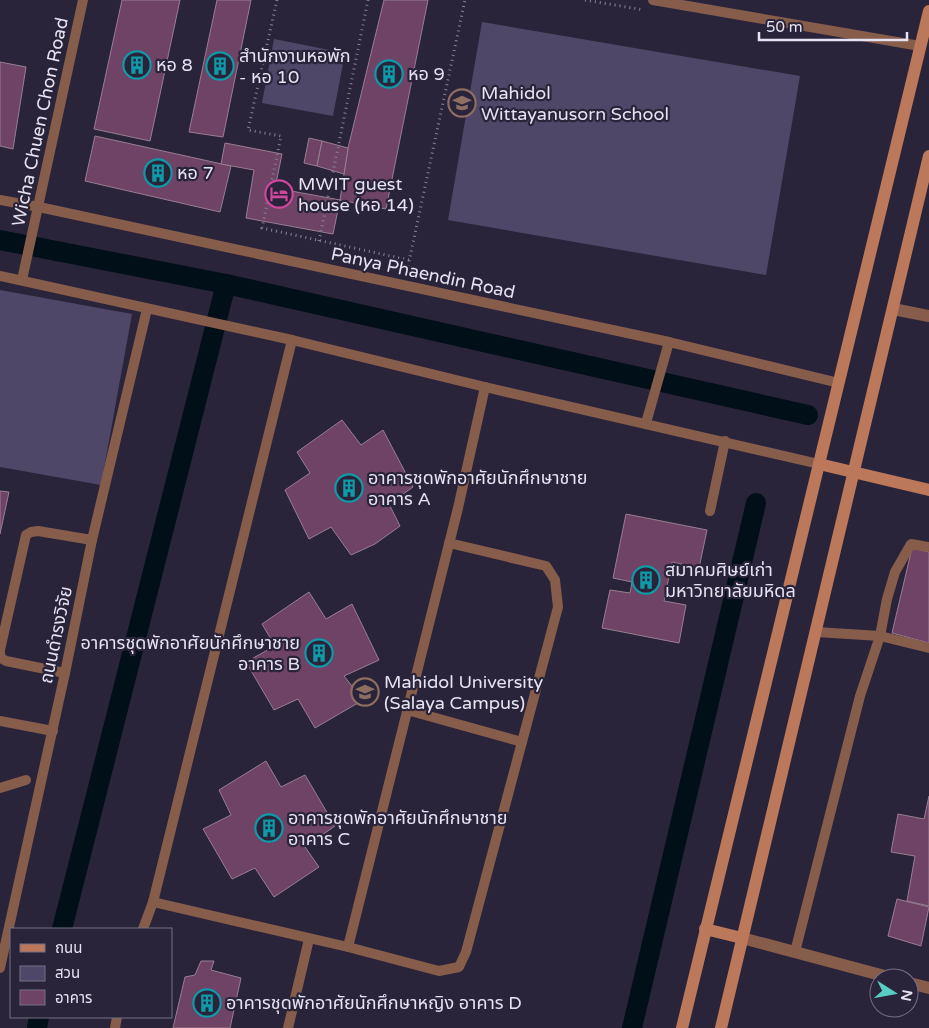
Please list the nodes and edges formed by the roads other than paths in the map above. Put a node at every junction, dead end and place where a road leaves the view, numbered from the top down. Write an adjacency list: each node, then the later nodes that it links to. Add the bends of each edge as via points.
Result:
1 (83, 0): 8 (lane, Wicha Chuen Chon Road)
2 (653, 0): 3 (lane)
3 (673, 1): 5 (lane)
4 (929, 11): 5 (main road)
5 (920, 46): 16 (main road)
6 (928, 161): 12 (main road)
7 (0, 200): 8 (lane, Panya Phaendin Road)
8 (39, 207): 10 (lane, Wicha Chuen Chon Road); 15 (lane, Panya Phaendin Road)
9 (0, 276): 10 (lane)
10 (22, 280): 11 (lane)
11 (147, 309): 14 (lane); 24 (lane, ถนนดำรงวิจัย)
12 (893, 309): 13 (street); 21 (main road)
13 (929, 316)
14 (292, 340): 17 (lane); 38 (lane)
15 (669, 342): 16 (lane, Panya Phaendin Road); 18 (lane)
16 (839, 383): 20 (main road)
17 (485, 387): 18 (lane); 25 (lane)
18 (646, 423): 19 (lane)
19 (725, 441): 20 (lane); 23 (lane)
20 (819, 464): 21 (main road); 40 (main road)
21 (854, 471): 22 (main road); 27 (main road)
22 (929, 490)
23 (710, 511)
24 (92, 540): 30 (lane, via 38,531 26,535); 31 (lane, ถนนดำรงวิจัย)
25 (449, 543): 32 (lane); 35 (lane, via 546,566 555,580 558,607)
26 (929, 547): 28 (lane, via 911,544 895,572)
27 (816, 632): 28 (lane); 41 (main road)
28 (880, 636): 29 (lane); 44 (lane, via 860,696)
29 (929, 648)
30 (0, 652): 31 (lane, via 6,661)
31 (65, 673): 34 (lane, ถนนดำรงวิจัย)
32 (407, 710): 35 (lane); 43 (lane)
33 (0, 721): 34 (lane)
34 (53, 731): 45 (lane, ถนนดำรงวิจัย)
35 (522, 742): 43 (lane, via 466,952 459,967 439,971)
36 (26, 780): 37 (lane)
37 (0, 788)
38 (153, 902): 39 (lane); 42 (lane)
39 (143, 928)
40 (705, 929): 41 (main road); 48 (main road)
41 (742, 938): 44 (street); 49 (main road)
42 (309, 939): 43 (lane); 47 (lane)
43 (348, 947)
44 (795, 952): 46 (street)
45 (0, 968)
46 (869, 972)
47 (288, 1028)
48 (682, 1028)
49 (721, 1028)

